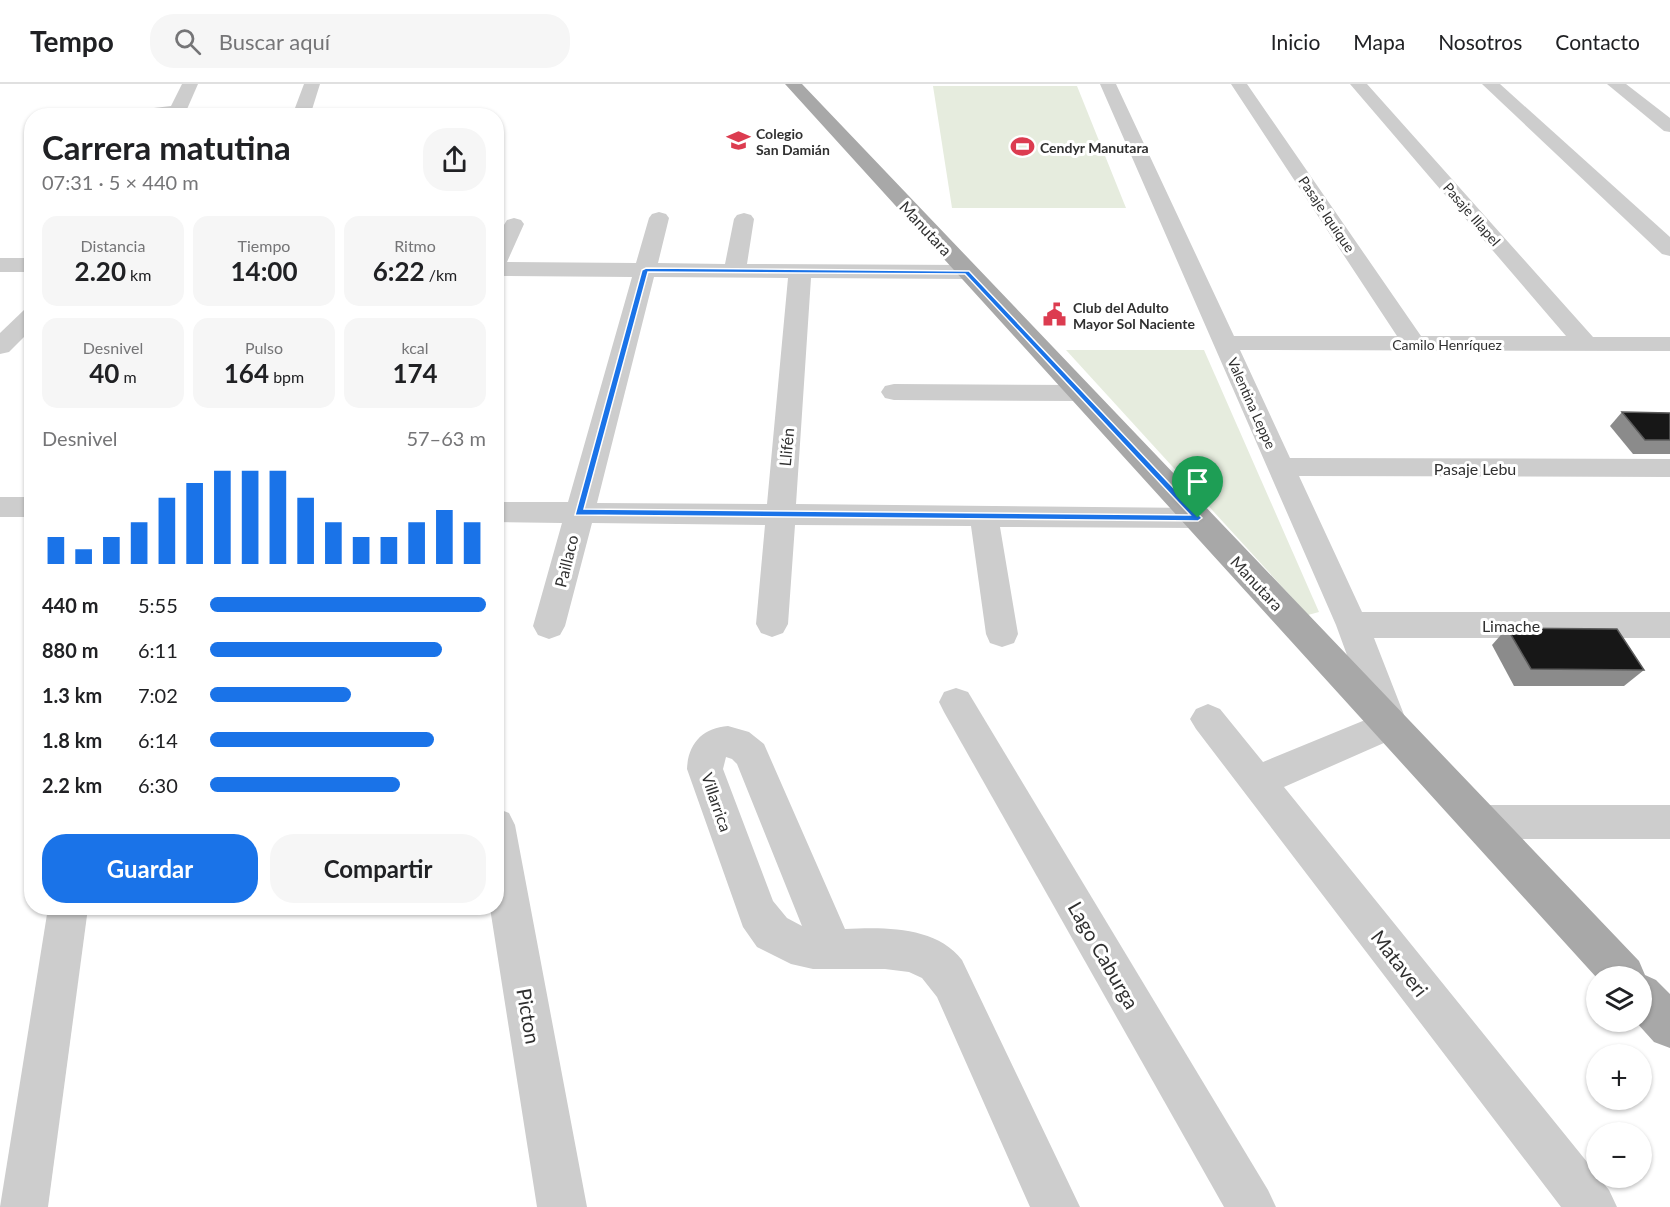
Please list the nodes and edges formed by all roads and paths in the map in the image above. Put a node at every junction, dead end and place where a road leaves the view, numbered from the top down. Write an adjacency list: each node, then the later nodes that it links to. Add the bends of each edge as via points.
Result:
1 (190, 84): 9 (street)
2 (312, 84): 10 (street)
3 (793, 84): 23 (main road, Manutara)
4 (1108, 84): 25 (street, Valentina Leppe)
5 (1239, 84): 26 (street, Pasaje Iquique)
6 (1358, 84): 27 (street, Pasaje Illapel)
7 (1490, 84): 16 (street)
8 (1615, 84): 11 (street)
9 (179, 108)
10 (304, 108)
11 (1670, 127)
12 (659, 218): 20 (street, Paillaco)
13 (744, 219): 21 (street)
14 (514, 224): 15 (street)
15 (504, 245)
16 (1670, 249)
17 (0, 265): 18 (street)
18 (24, 265)
19 (504, 269): 20 (street)
20 (646, 270): 21 (street); 37 (street, Paillaco)
21 (735, 271): 22 (street)
22 (800, 271): 23 (street); 38 (street, Llifén)
23 (967, 272): 31 (main road, Manutara)
24 (24, 323): 29 (street)
25 (1224, 343): 26 (street, Camilo Henríquez); 32 (street, Valentina Leppe)
26 (1414, 344): 27 (street, Camilo Henríquez)
27 (1586, 344): 28 (street, Camilo Henríquez)
28 (1670, 344)
29 (0, 347)
30 (894, 392): 31 (street)
31 (1080, 393): 40 (main road, Manutara)
32 (1281, 467): 33 (street, Pasaje Lebu); 44 (street, Valentina Leppe)
33 (1670, 468)
34 (0, 507): 35 (street)
35 (24, 507)
36 (504, 512): 37 (street)
37 (578, 512): 38 (street); 43 (street, Paillaco)
38 (780, 514): 39 (street); 41 (street, Llifén)
39 (984, 516): 40 (street); 45 (street)
40 (1198, 518): 48 (main road, Manutara)
41 (772, 624)
42 (1670, 625): 44 (street, Limache)
43 (549, 626)
44 (1352, 626): 48 (street, Valentina Leppe)
45 (1002, 634)
46 (956, 702): 61 (street, Lago Caburga)
47 (1208, 718): 49 (street, Mataveri)
48 (1390, 725): 49 (street); 50 (main road, Manutara)
49 (1257, 781): 62 (street, Mataveri)
50 (1480, 822): 51 (street); 55 (main road, Manutara)
51 (1670, 822)
52 (504, 871): 59 (street, Picton)
53 (67, 915): 58 (street)
54 (832, 948): 54 (street, Villarrica, via 792,946 765,928 705,769 707,752 715,745 733,741 751,755); 60 (street, Villarrica, via 916,953 943,969)
55 (1615, 966)
56 (1652, 1007): 57 (main road)
57 (1670, 1026)
58 (22, 1207)
59 (562, 1207)
60 (1055, 1207)
61 (1251, 1207)
62 (1592, 1207)

